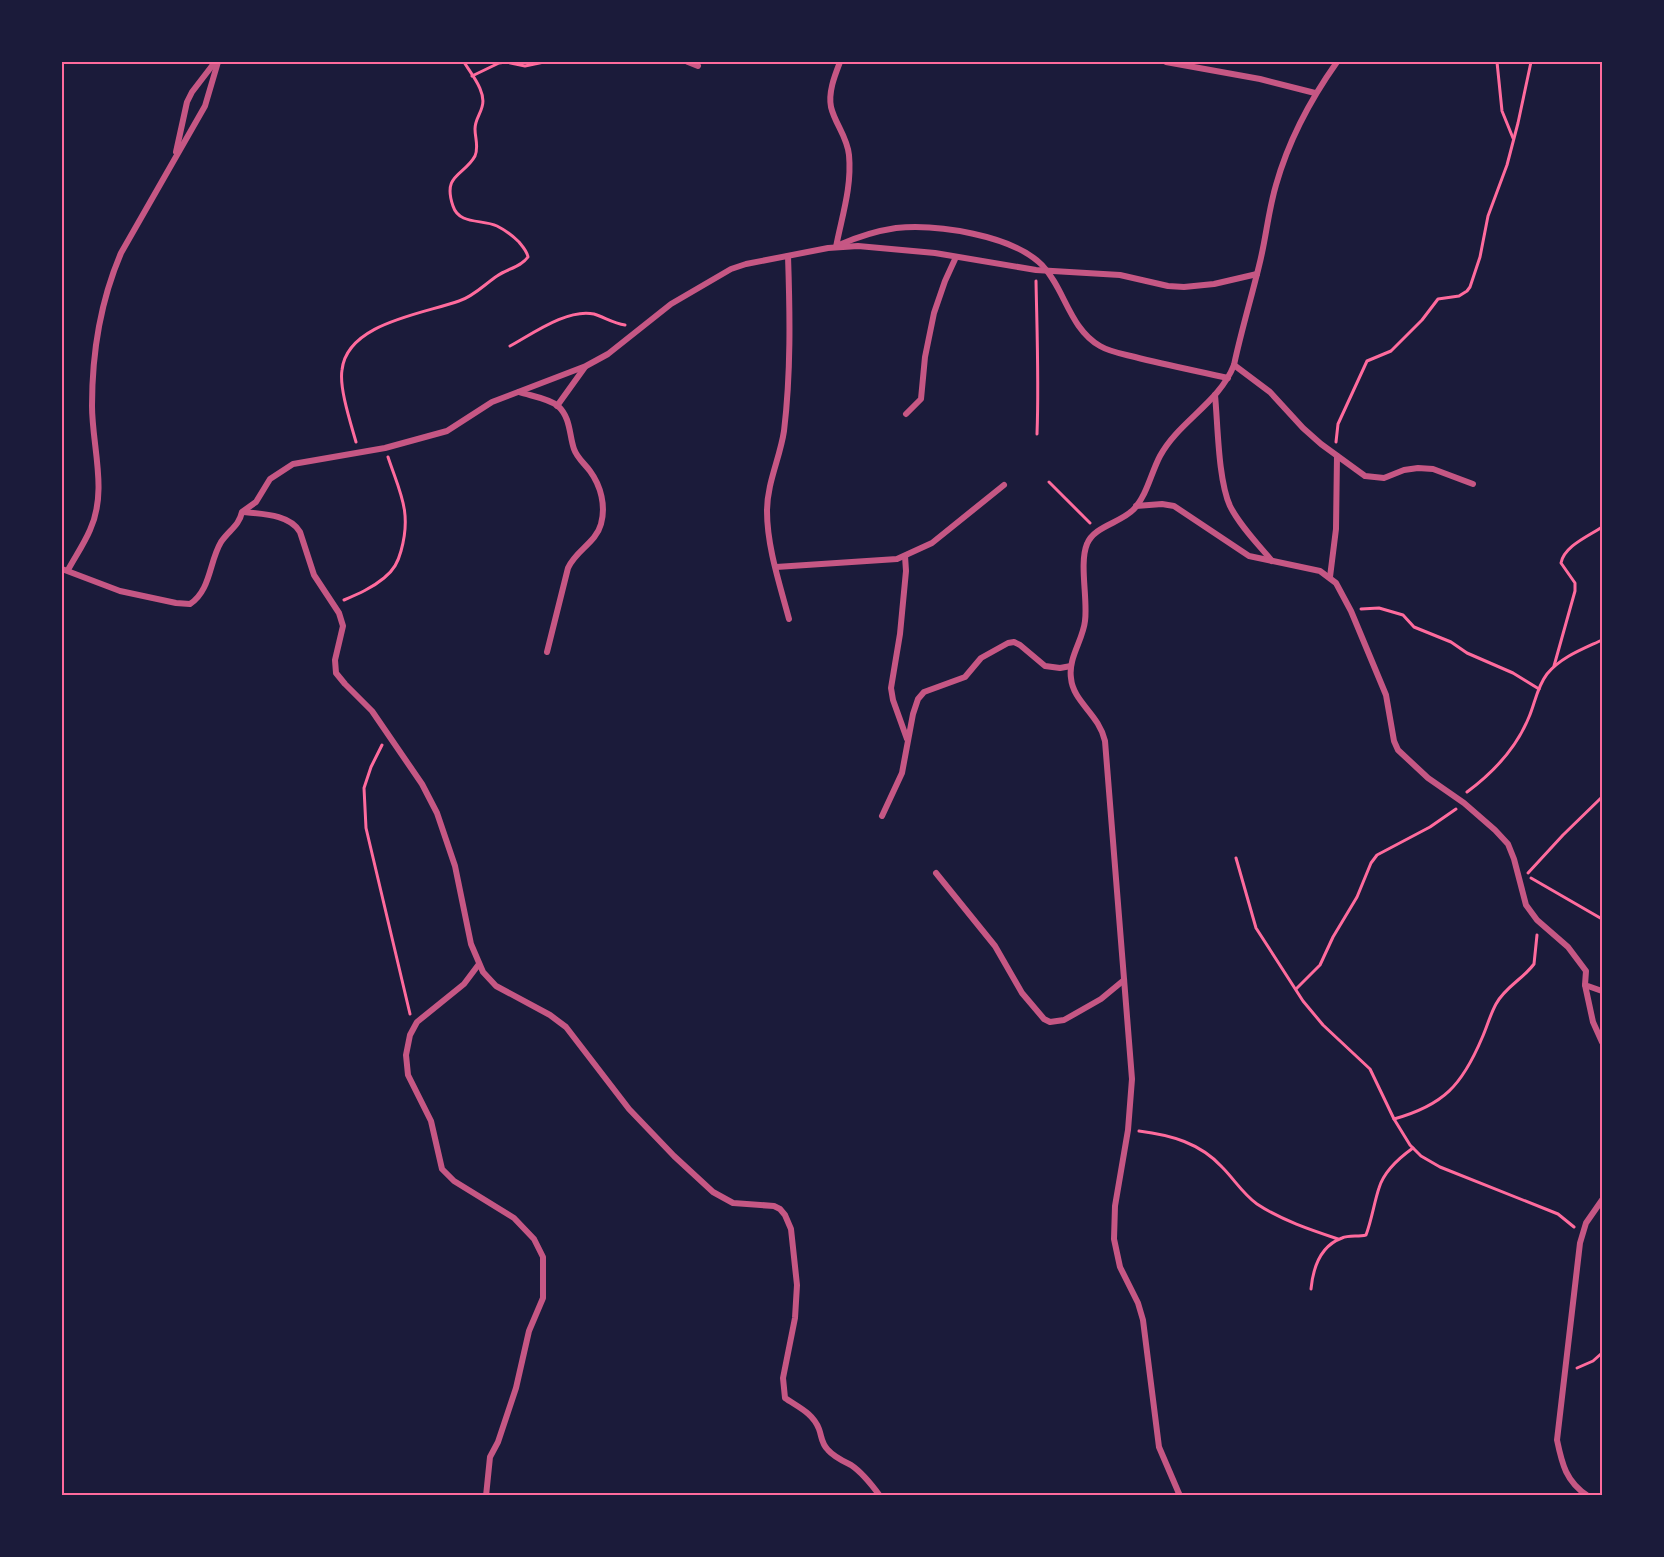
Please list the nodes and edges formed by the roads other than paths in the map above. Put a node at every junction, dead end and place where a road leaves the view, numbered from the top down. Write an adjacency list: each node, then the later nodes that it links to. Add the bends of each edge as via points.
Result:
1 (217, 62): 8 (street, via 205,106); 8 (street, via 187,102)
2 (688, 62): 6 (street)
3 (840, 62): 9 (street, via 830,102 847,143 849,175)
4 (1166, 62): 7 (street)
5 (1337, 62): 7 (street)
6 (698, 66)
7 (1315, 93): 13 (street, via 1275,186)
8 (172, 163): 29 (street, via 121,253 102,309 94,356 92,408 99,476 96,507 91,529)
9 (836, 247): 10 (street); 11 (street, via 901,249); 12 (street, via 857,237 922,227 1000,240 1024,251)
10 (788, 256): 15 (street, via 731,269 671,304 608,354); 28 (street, via 788,389 782,443 769,485 767,512)
11 (956, 257): 12 (street); 20 (street, via 934,313 921,399)
12 (1047, 272): 13 (street, via 1120,275 1184,287); 16 (street, via 1078,324 1100,346)
13 (1257, 274): 14 (street)
14 (1233, 365): 16 (street); 21 (street, via 1270,392 1303,428)
15 (586, 366): 17 (street); 19 (street)
16 (1228, 378): 18 (street)
17 (518, 392): 19 (street); 25 (street, via 492,402 447,431 385,448 293,464 270,479 256,502)
18 (1215, 396): 24 (street, via 1172,439); 27 (street, via 1227,496 1240,522)
19 (557, 406): 32 (street, via 568,421 575,452 598,483 603,513 597,534 568,568)
20 (906, 414)
21 (1337, 456): 22 (street, via 1369,477 1384,478 1407,469 1433,469); 30 (street, via 1336,529)
22 (1473, 484)
23 (1004, 485): 26 (street, via 942,535)
24 (1136, 506): 27 (street, via 1174,506 1242,553); 33 (street, via 1089,540 1085,550 1086,620)
25 (242, 512): 29 (street, via 240,521 220,543 201,594 190,604 120,591); 37 (street, via 281,519 297,527 303,537 314,575 339,613 343,628 336,673 365,702 422,784 437,813)
26 (905, 556): 28 (street, via 888,561); 34 (street, via 900,633 891,688)
27 (1272, 561): 30 (street, via 1320,571)
28 (776, 567): 31 (street)
29 (65, 569)
30 (1330, 577): 39 (street, via 1351,611 1386,695 1398,750 1508,844 1524,900 1537,920 1568,947 1586,971)
31 (789, 619)
32 (547, 652)
33 (1071, 666): 34 (street, via 1045,666 1016,643 1004,644 981,658 965,677 924,692 918,699); 38 (street, via 1075,691 1100,725 1105,741)
34 (907, 739): 35 (street, via 902,773)
35 (882, 816)
36 (936, 873): 38 (street, via 1006,961 1022,993 1050,1022 1064,1020 1101,999)
37 (479, 964): 43 (street, via 464,984 413,1027 407,1045 407,1069 431,1120 442,1169 454,1181 514,1218 534,1239 543,1257 543,1298 490,1457); 44 (street, via 496,986 566,1027 629,1109 713,1192 733,1203 769,1205 783,1211 791,1229 797,1285 783,1377 785,1398 814,1420 828,1451 853,1467)
38 (1124, 980): 45 (street, via 1132,1079 1114,1239 1120,1268 1143,1320 1159,1447)
39 (1585, 985): 40 (street); 41 (street)
40 (1602, 991)
41 (1602, 1042)
42 (1602, 1200): 46 (street, via 1582,1232 1557,1440 1568,1478)
43 (486, 1496)
44 (880, 1496)
45 (1180, 1496)
46 (1588, 1496)

